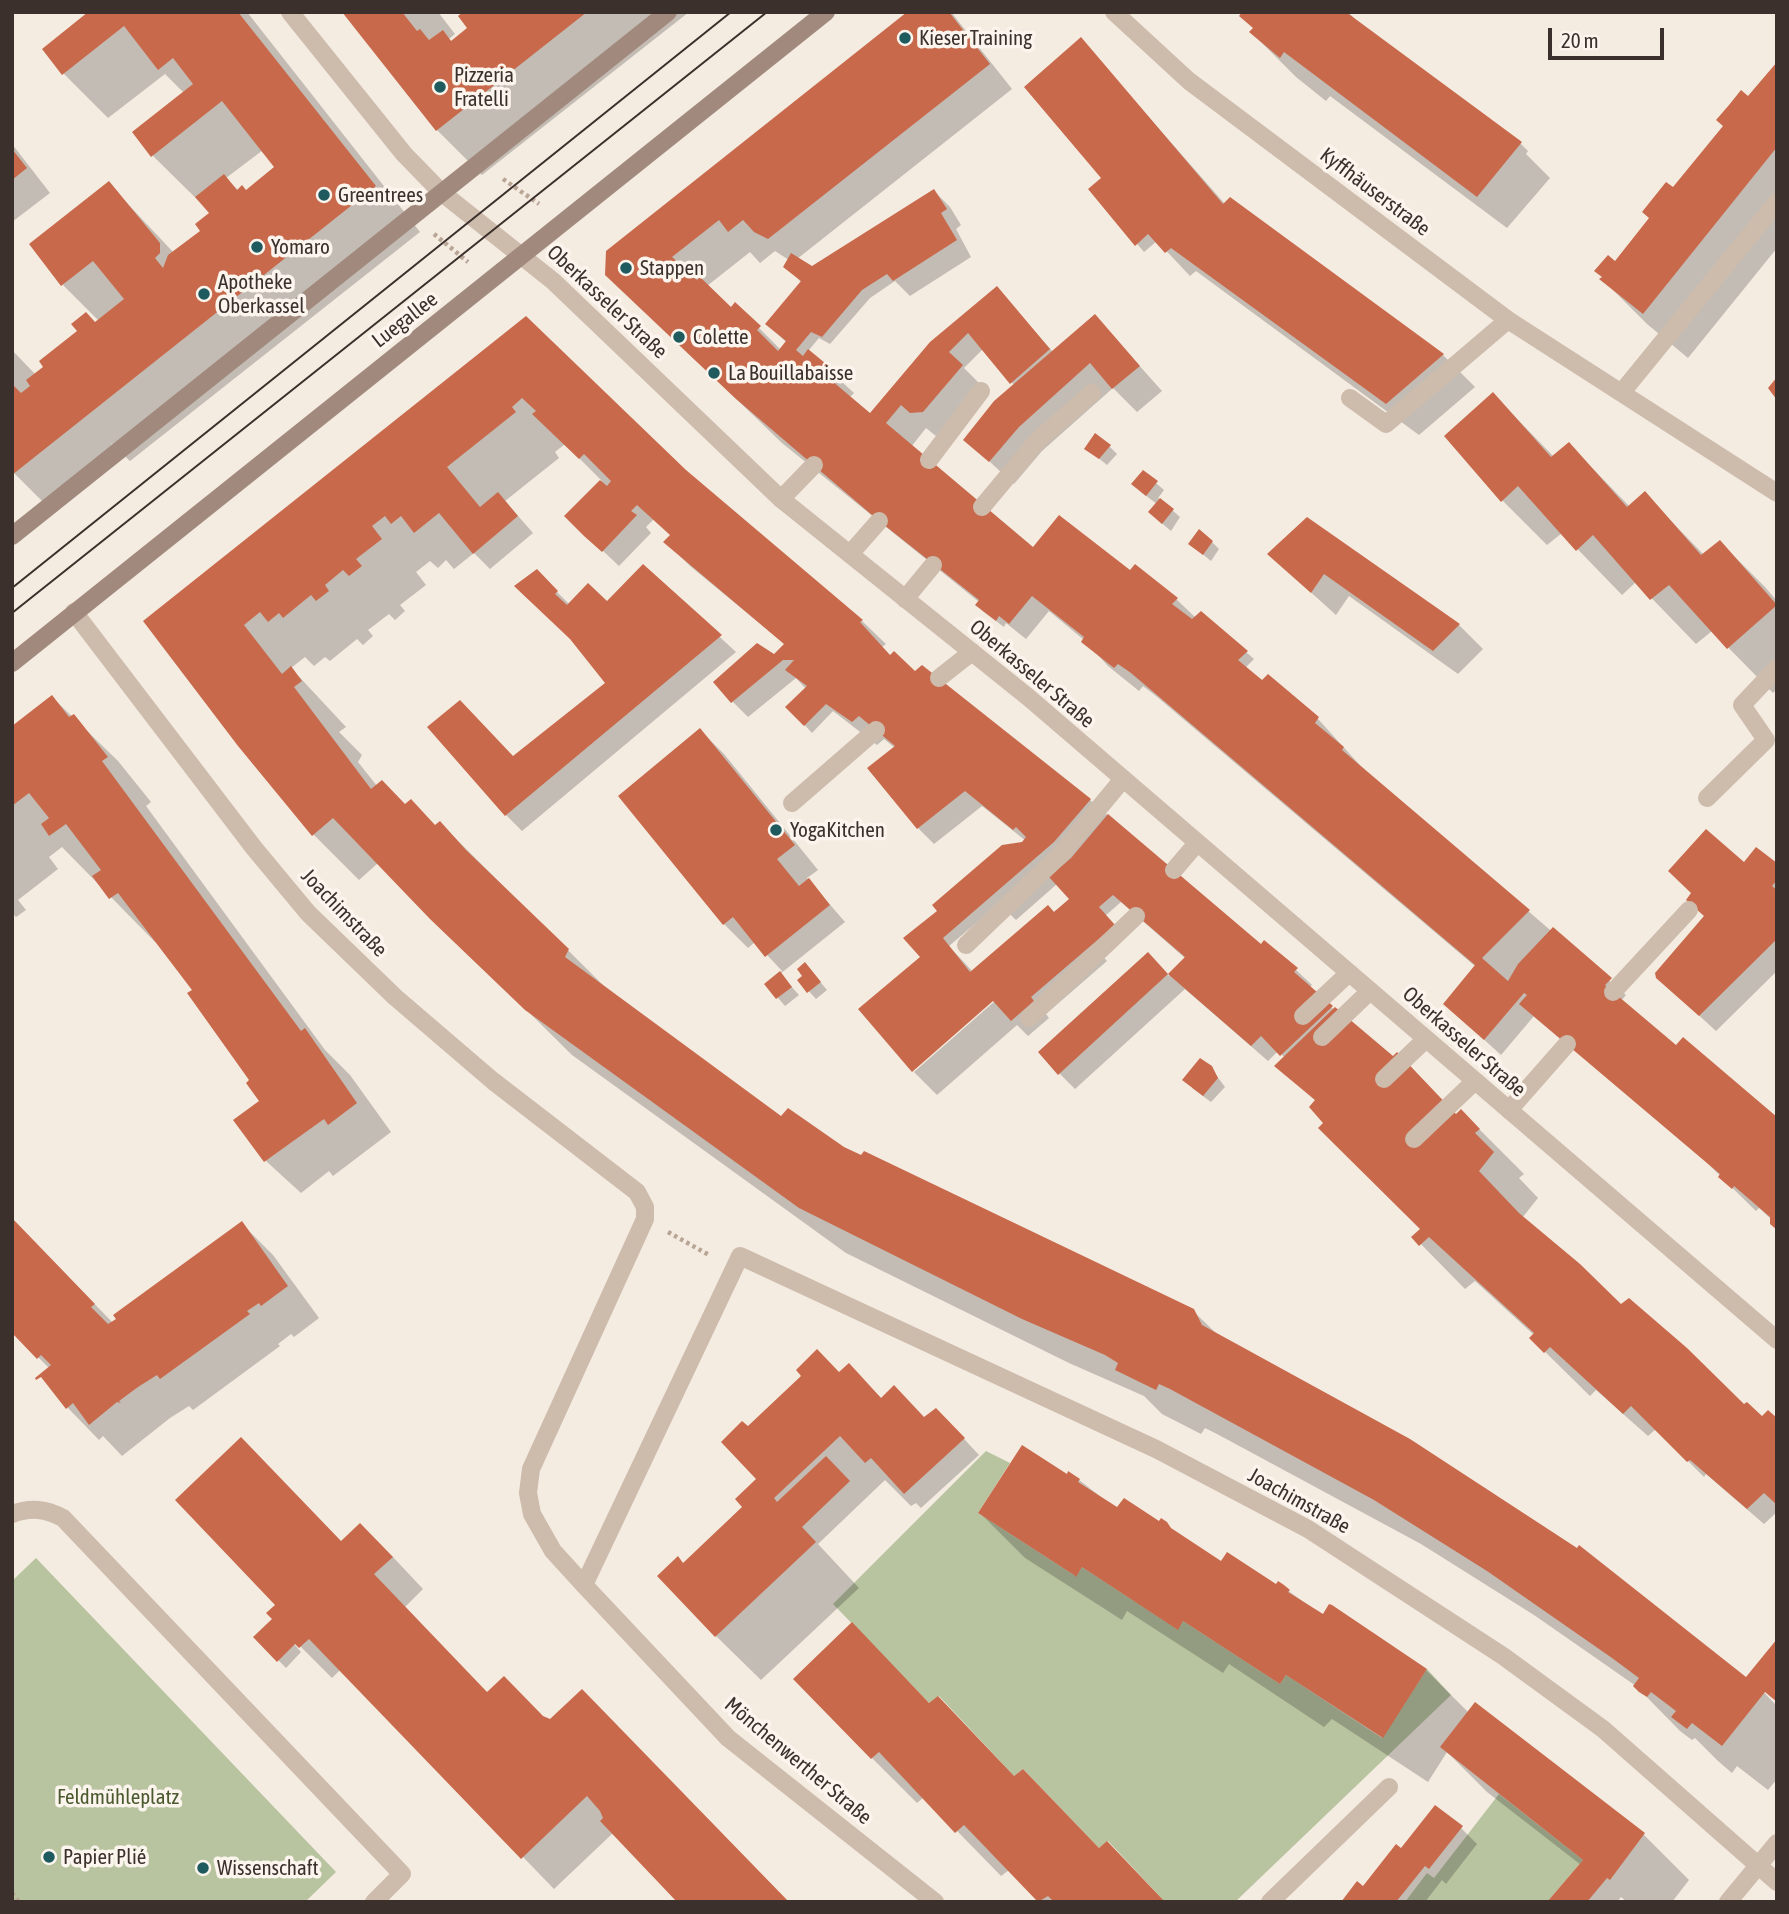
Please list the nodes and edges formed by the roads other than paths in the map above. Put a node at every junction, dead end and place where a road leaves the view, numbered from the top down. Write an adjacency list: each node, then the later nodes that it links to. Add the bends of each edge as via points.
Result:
1 (290, 12): 5 (street, Oberkasseler Straße, via 404,154)
2 (668, 12): 5 (main road)
3 (825, 12): 7 (main road, Luegallee)
4 (1114, 12): 8 (street, Kyffhäuserstraße, via 1189,81)
5 (441, 192): 7 (street, Oberkasseler Straße); 19 (main road)
6 (1777, 202): 10 (street)
7 (523, 256): 16 (street, Oberkasseler Straße); 23 (main road, Luegallee)
8 (1508, 320): 10 (street, Kyffhäuserstraße); 12 (street, via 1386,424)
9 (982, 391): 13 (street)
10 (1622, 392): 15 (street, Kyffhäuserstraße)
11 (1093, 393): 17 (street, via 1038,440)
12 (1350, 398)
13 (929, 460)
14 (814, 465): 16 (street)
15 (1777, 493)
16 (781, 499): 20 (street, Oberkasseler Straße)
17 (982, 507)
18 (879, 521): 20 (street)
19 (12, 535)
20 (850, 554): 22 (street, Oberkasseler Straße)
21 (933, 565): 22 (street)
22 (905, 599): 24 (street, Oberkasseler Straße)
23 (74, 612): 25 (main road, Luegallee); 49 (street, Joachimstraße, via 308,913 395,997 493,1081 637,1192)
24 (972, 652): 27 (street); 29 (street, Oberkasseler Straße)
25 (12, 663)
26 (1777, 668): 30 (street, via 1742,705 1766,740)
27 (939, 678)
28 (876, 730): 31 (street)
29 (1123, 779): 32 (street, Oberkasseler Straße); 36 (street, via 1059,855)
30 (1707, 798)
31 (792, 803)
32 (1197, 843): 33 (street); 37 (street, Oberkasseler Straße)
33 (1174, 870)
34 (1689, 910): 39 (street)
35 (1136, 916): 41 (street)
36 (966, 945)
37 (1349, 973): 38 (street, Oberkasseler Straße); 40 (street)
38 (1370, 991): 42 (street); 43 (street, Oberkasseler Straße)
39 (1612, 992)
40 (1303, 1016)
41 (1029, 1018)
42 (1322, 1037)
43 (1426, 1039): 45 (street); 46 (street, Oberkasseler Straße)
44 (1567, 1044): 47 (street)
45 (1384, 1079)
46 (1475, 1081): 47 (street, Oberkasseler Straße); 48 (street)
47 (1509, 1110): 50 (street, Oberkasseler Straße)
48 (1414, 1139)
49 (645, 1219): 52 (street, Mönchenwerther Straße, via 531,1469 528,1493 532,1514 553,1551)
50 (1777, 1340)
51 (12, 1514): 57 (street, via 48,1510 63,1518 402,1874)
52 (584, 1584): 55 (street, Joachimstraße, via 737,1263 1156,1449 1308,1529 1469,1633 1602,1729); 58 (street, Mönchenwerther Straße, via 728,1738)
53 (1389, 1787): 59 (street)
54 (1777, 1843): 55 (street)
55 (1757, 1866): 56 (street, Joachimstraße); 60 (street)
56 (1777, 1882)
57 (374, 1902)
58 (935, 1902)
59 (1270, 1902)
60 (1728, 1902)

